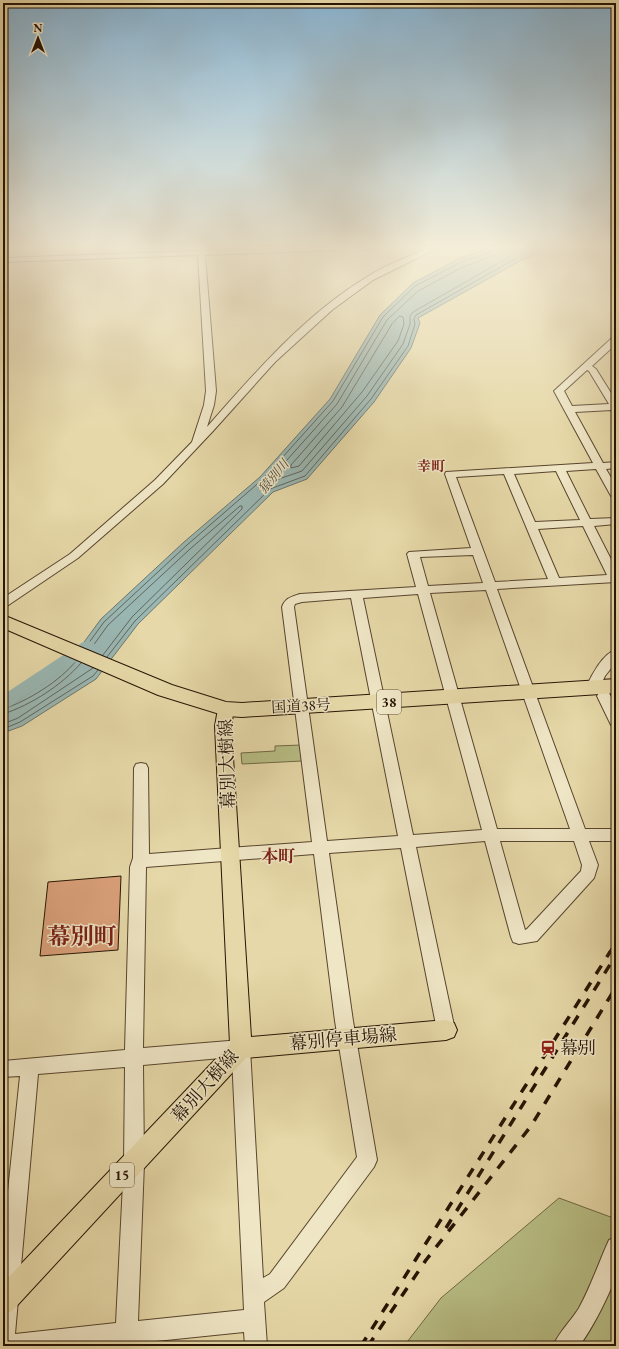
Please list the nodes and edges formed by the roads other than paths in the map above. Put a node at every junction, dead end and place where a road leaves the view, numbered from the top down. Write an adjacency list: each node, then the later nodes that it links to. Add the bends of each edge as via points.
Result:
1 (206, 309): 7 (street, via 211,391)
2 (327, 309): 7 (street, via 272,360)
3 (616, 339): 4 (street)
4 (586, 366): 5 (street, via 592,369); 6 (street, via 559,391)
5 (616, 407): 6 (street)
6 (568, 409): 9 (street)
7 (196, 443): 22 (street, via 159,482 74,556)
8 (616, 465): 9 (street)
9 (600, 466): 10 (street); 12 (street)
10 (560, 468): 11 (street); 14 (street)
11 (508, 471): 15 (street); 16 (street, via 450,474)
12 (616, 496)
13 (616, 521): 14 (street)
14 (587, 523): 15 (street); 17 (street)
15 (532, 526): 18 (street)
16 (477, 551): 19 (street); 20 (street, via 413,554)
17 (616, 578): 18 (street)
18 (555, 582): 19 (street)
19 (490, 586): 20 (street); 26 (street)
20 (423, 590): 21 (street); 27 (street)
21 (356, 594): 28 (street); 29 (street, via 300,598 290,602 288,607)
22 (3, 603)
23 (3, 621): 30 (highway, 国道38号 / 38, via 165,690)
24 (616, 654): 25 (street, via 600,674)
25 (604, 690): 26 (highway, 国道38号 / 38); 31 (street)
26 (528, 693): 27 (highway, 国道38号 / 38); 35 (street)
27 (454, 698): 28 (highway, 国道38号 / 38); 33 (street)
28 (377, 702): 29 (highway, 国道38号 / 38); 36 (street)
29 (301, 706): 30 (highway, 国道38号 / 38); 37 (street)
30 (226, 709): 38 (main road, 幕別大樹線, via 223,726)
31 (616, 721)
32 (141, 768): 39 (street)
33 (492, 835): 35 (street); 35 (street, via 520,937 531,936 588,874 590,865); 36 (street)
34 (616, 835): 35 (street)
35 (579, 836)
36 (407, 841): 37 (street); 40 (street)
37 (320, 847): 38 (street); 41 (street)
38 (231, 854): 39 (street); 42 (main road, 幕別大樹線)
39 (141, 861): 43 (street, via 138,867)
40 (446, 1030): 41 (main road, 幕別停車場線)
41 (347, 1038): 42 (main road, 幕別停車場線); 48 (street, via 367,1160 277,1281)
42 (241, 1048): 43 (street); 46 (main road, 幕別大樹線 / 15); 48 (street)
43 (134, 1057): 44 (street); 46 (street)
44 (30, 1066): 45 (street); 49 (street)
45 (3, 1069)
46 (134, 1163): 49 (main road, 幕別大樹線 / 15); 51 (street)
47 (616, 1247): 54 (street, via 591,1305)
48 (254, 1297): 50 (street)
49 (5, 1299): 52 (street)
50 (255, 1320): 51 (street); 53 (street)
51 (126, 1340): 52 (street)
52 (3, 1345)
53 (256, 1346)
54 (564, 1346)

